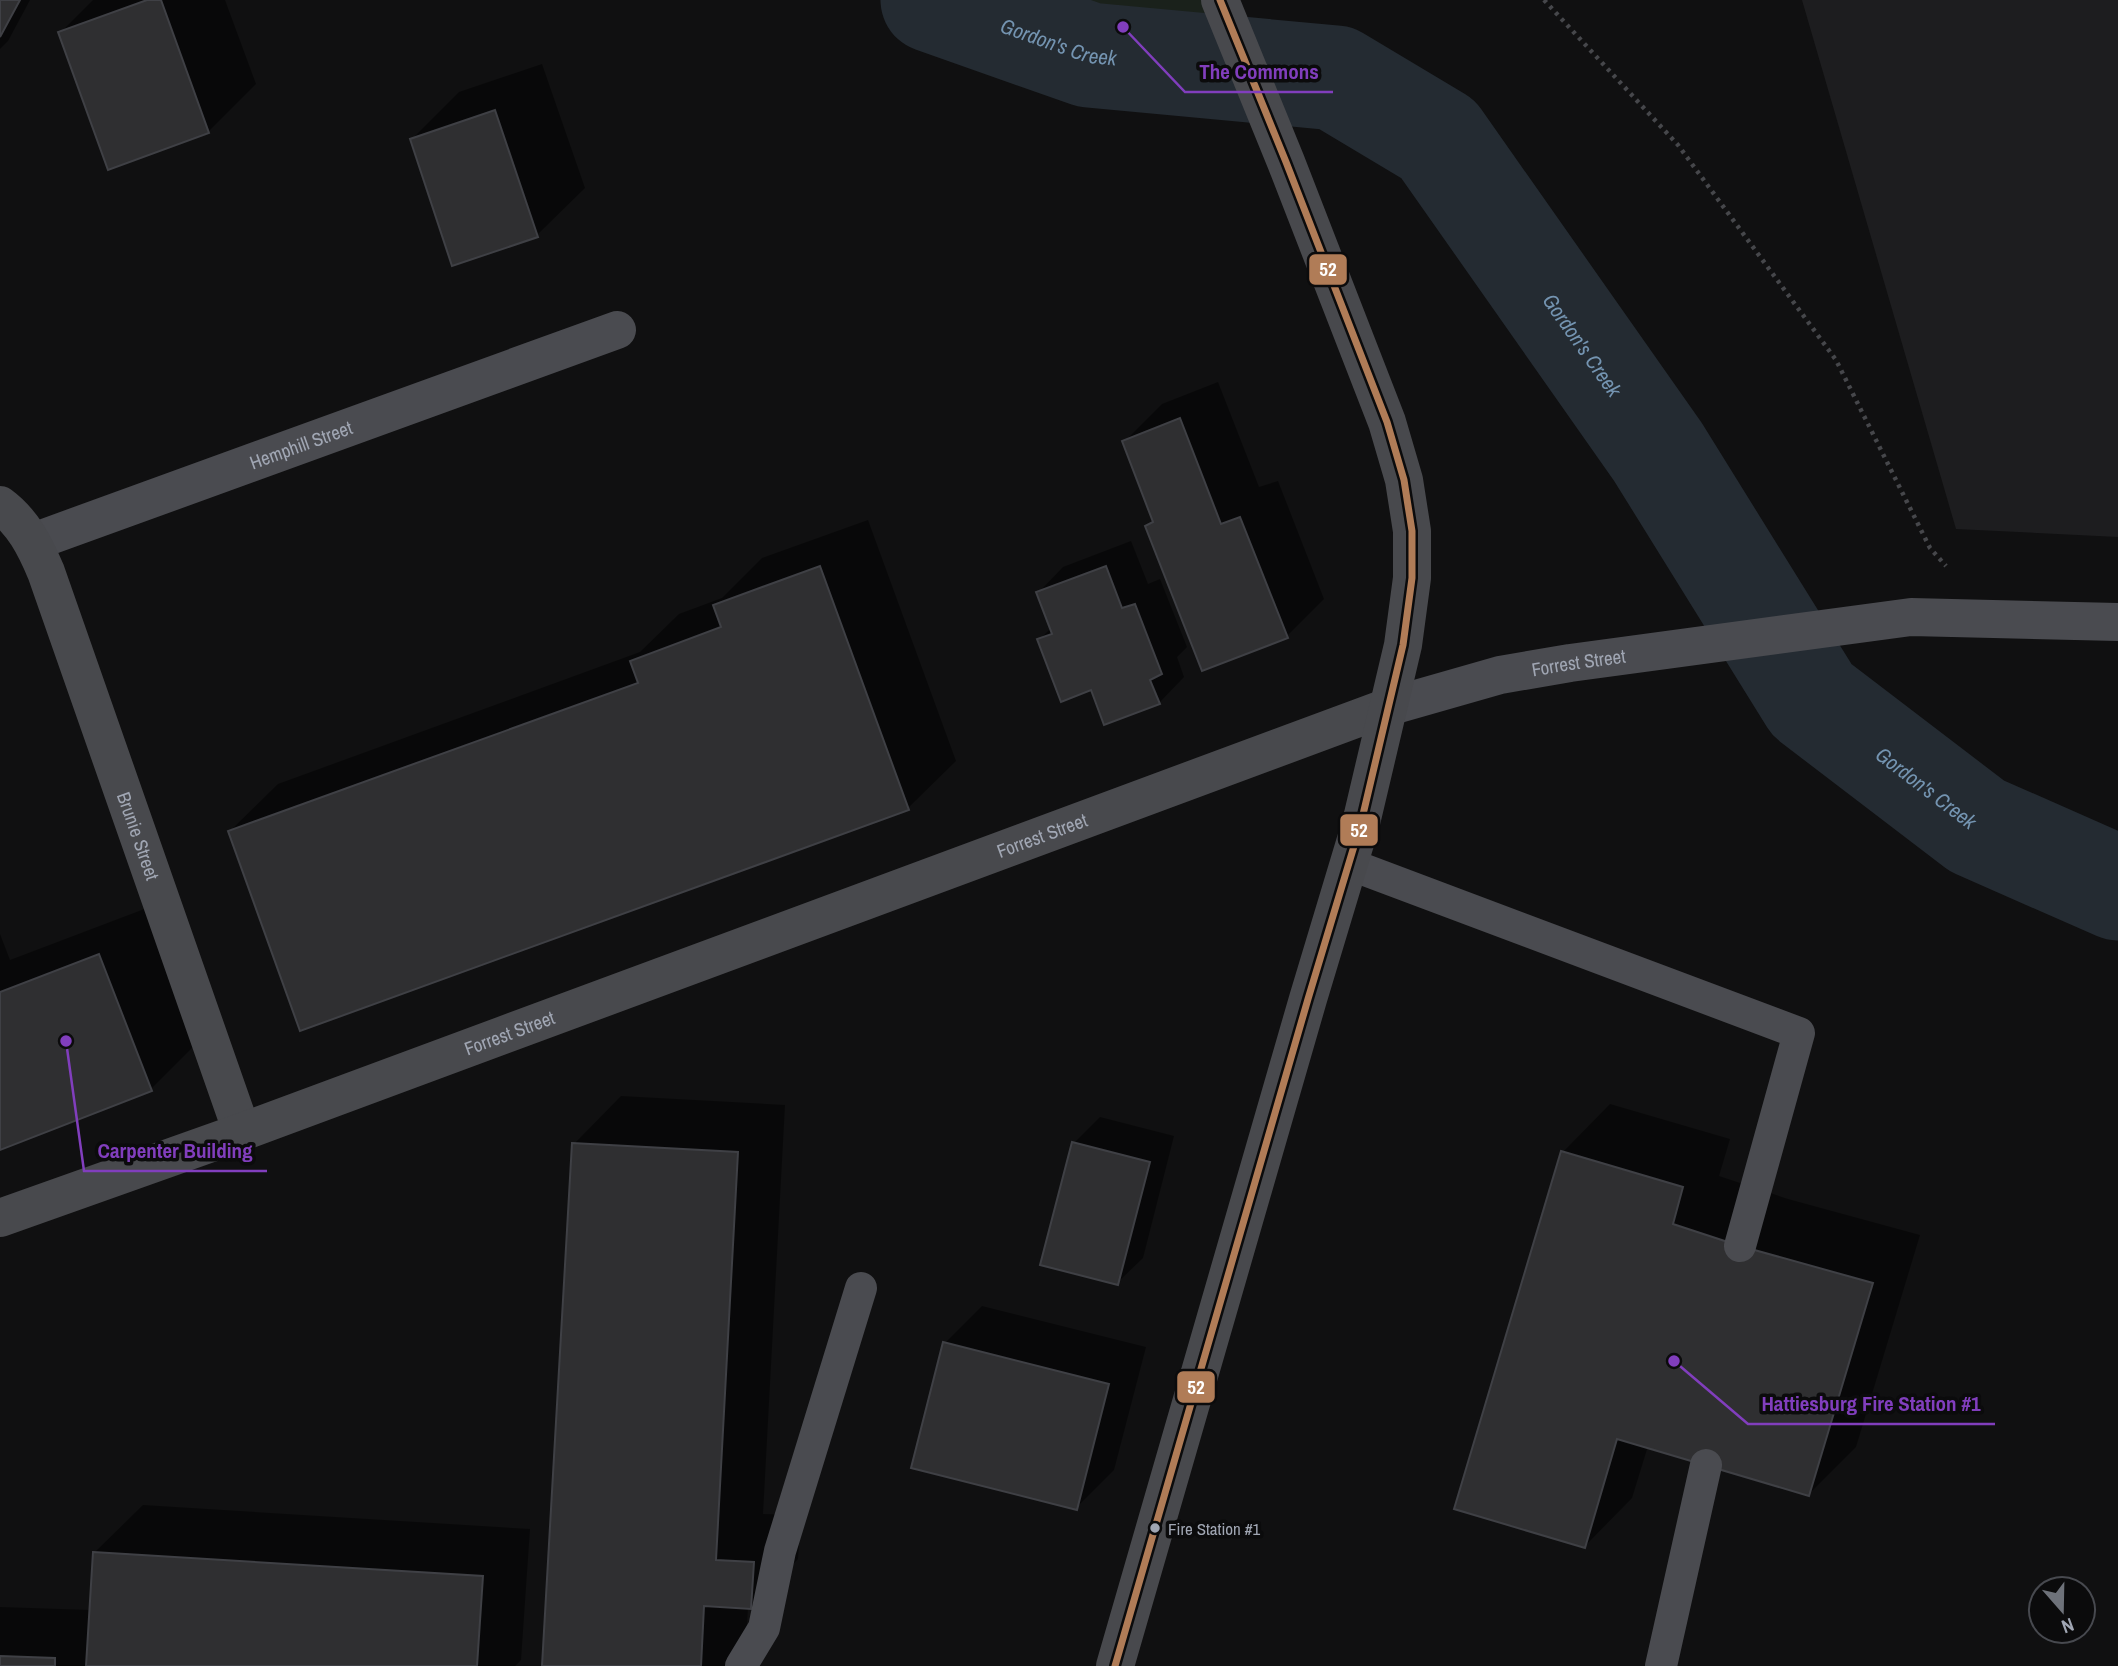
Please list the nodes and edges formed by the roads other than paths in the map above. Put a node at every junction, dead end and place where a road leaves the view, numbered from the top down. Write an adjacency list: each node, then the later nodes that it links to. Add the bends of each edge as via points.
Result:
1 (1220, 0): 6 (street, via 1387,422 1404,480 1412,531 1412,578)
2 (617, 330): 4 (street, Hemphill Street)
3 (0, 505): 4 (street)
4 (33, 542): 8 (street, Brunie Street)
5 (2118, 622): 6 (street, Forrest Street, via 1911,617 1500,675)
6 (1388, 707): 7 (street); 8 (street, Forrest Street)
7 (1349, 864): 10 (lane, via 1800,1033); 14 (street)
8 (242, 1132): 9 (street, Forrest Street)
9 (0, 1219)
10 (1740, 1246)
11 (862, 1288): 13 (lane, via 780,1551 764,1628)
12 (1706, 1465): 15 (lane)
13 (741, 1666)
14 (1115, 1666)
15 (1661, 1666)

